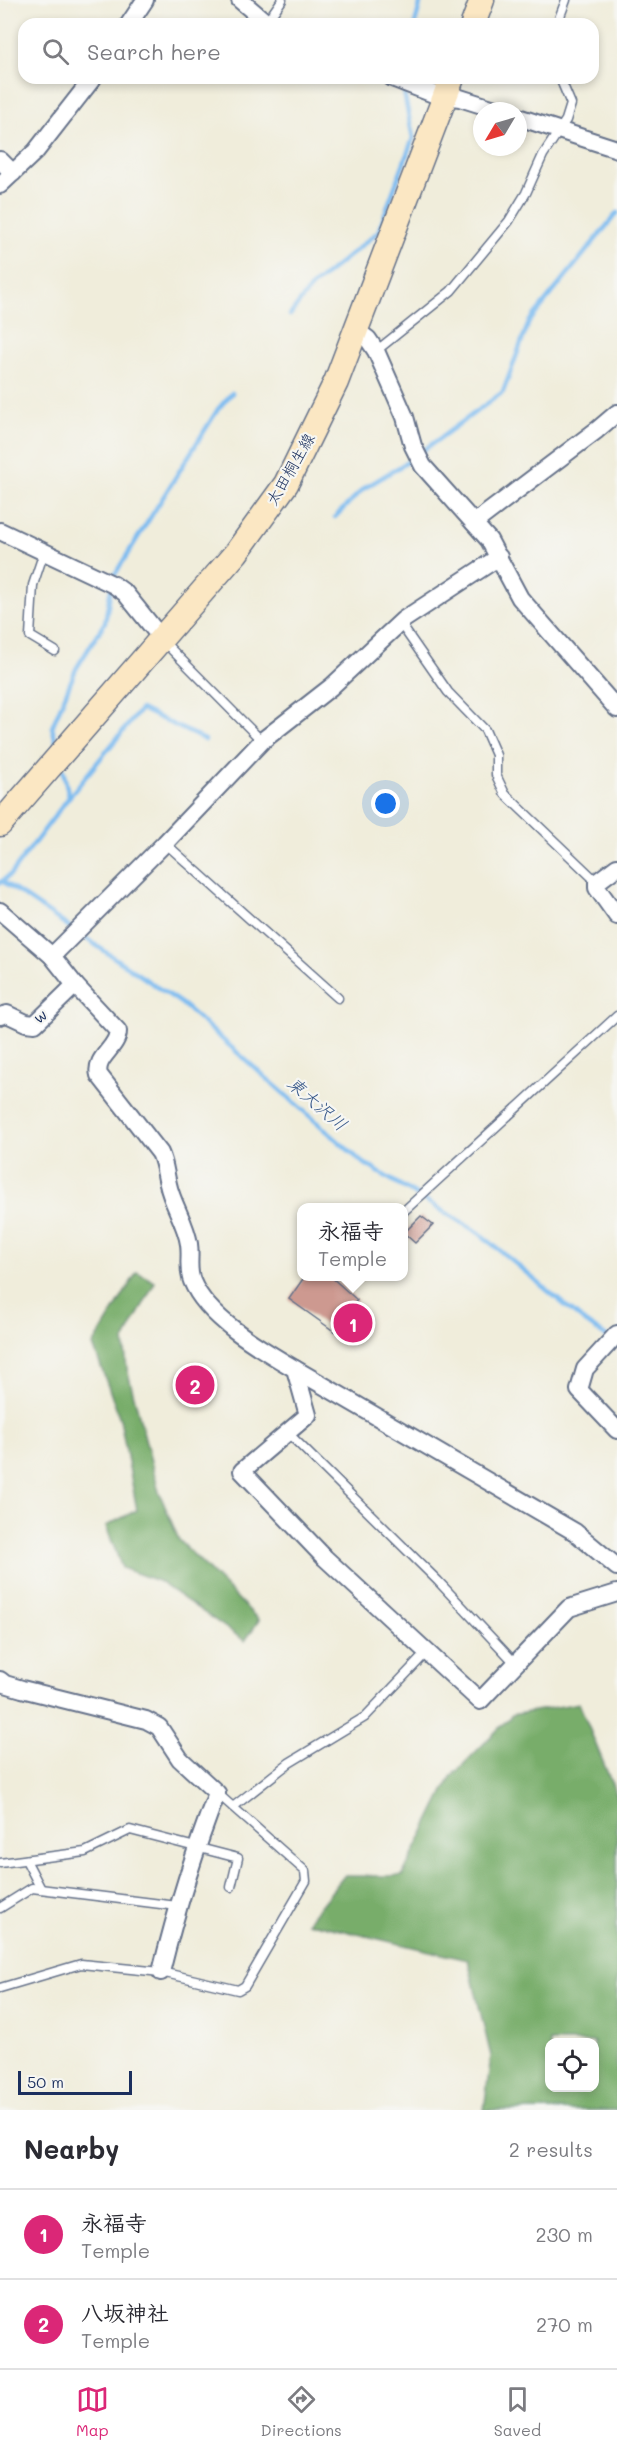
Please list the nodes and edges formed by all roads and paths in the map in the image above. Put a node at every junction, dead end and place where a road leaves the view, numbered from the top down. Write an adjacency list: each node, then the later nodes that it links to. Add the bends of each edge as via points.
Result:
1 (145, 0): 6 (street)
2 (240, 0): 7 (street)
3 (282, 0): 8 (lane)
4 (482, 0): 9 (main road)
5 (566, 0): 10 (lane)
6 (133, 18)
7 (261, 18)
8 (270, 18)
9 (475, 18)
10 (559, 18)
11 (88, 84): 20 (street)
12 (407, 84): 14 (street, via 426,92)
13 (563, 84): 17 (lane, via 571,104)
14 (449, 87): 15 (street, via 460,98); 22 (main road, 太田桐生線)
15 (473, 102)
16 (527, 120): 17 (street)
17 (560, 130): 18 (street); 23 (lane, via 543,154 509,221 462,280)
18 (617, 149)
19 (0, 160): 20 (street)
20 (14, 173): 21 (street)
21 (0, 185)
22 (357, 331): 23 (street); 30 (main road, 太田桐生線, via 285,484 236,554)
23 (376, 351): 25 (street, via 418,456 437,484)
24 (617, 412): 25 (street)
25 (474, 522): 28 (street)
26 (0, 531): 27 (street)
27 (44, 552): 30 (street, via 125,592); 31 (lane, via 33,585 30,636)
28 (499, 557): 29 (street); 32 (street, via 519,597)
29 (400, 623): 33 (street, via 331,687); 37 (lane, via 448,692 485,730 496,755 496,775 505,794)
30 (162, 639): 33 (lane); 34 (main road, 太田桐生線)
31 (56, 651)
32 (617, 708)
33 (262, 741): 35 (street)
34 (0, 825)
35 (165, 843): 40 (street); 42 (lane)
36 (617, 867): 37 (street)
37 (597, 882): 39 (street, via 597,888)
38 (0, 911): 40 (street)
39 (617, 916)
40 (52, 956): 41 (street)
41 (75, 985): 43 (street, w, via 35,1024 7,1014); 47 (street, via 118,1031 99,1064 99,1075 166,1166 168,1184 189,1243 189,1272 199,1294 218,1316)
42 (338, 998)
43 (0, 1016)
44 (617, 1016): 45 (lane)
45 (408, 1207)
46 (617, 1334): 48 (street, via 585,1369 579,1390)
47 (295, 1369): 49 (street, via 308,1415); 50 (street, via 575,1532)
48 (617, 1430)
49 (287, 1432): 52 (street, via 242,1472 317,1551); 53 (lane)
50 (617, 1567)
51 (617, 1593): 53 (street, via 569,1608)
52 (427, 1652): 53 (street, via 480,1701); 56 (lane, via 365,1717 289,1763)
53 (515, 1663)
54 (0, 1680): 55 (street, via 146,1720 159,1727 180,1759)
55 (217, 1793): 56 (lane); 57 (street)
56 (233, 1807): 64 (lane, via 305,1871 306,1881 245,1986 238,1990)
57 (196, 1846): 58 (lane, via 130,1830 85,1852); 60 (lane, via 238,1858); 62 (street)
58 (26, 1860): 59 (lane); 61 (lane)
59 (0, 1863)
60 (231, 1887)
61 (41, 1889): 62 (lane); 63 (lane, via 32,1888)
62 (177, 1906): 64 (street)
63 (0, 1908)
64 (161, 1972): 65 (lane, via 81,1964)
65 (0, 1988)

